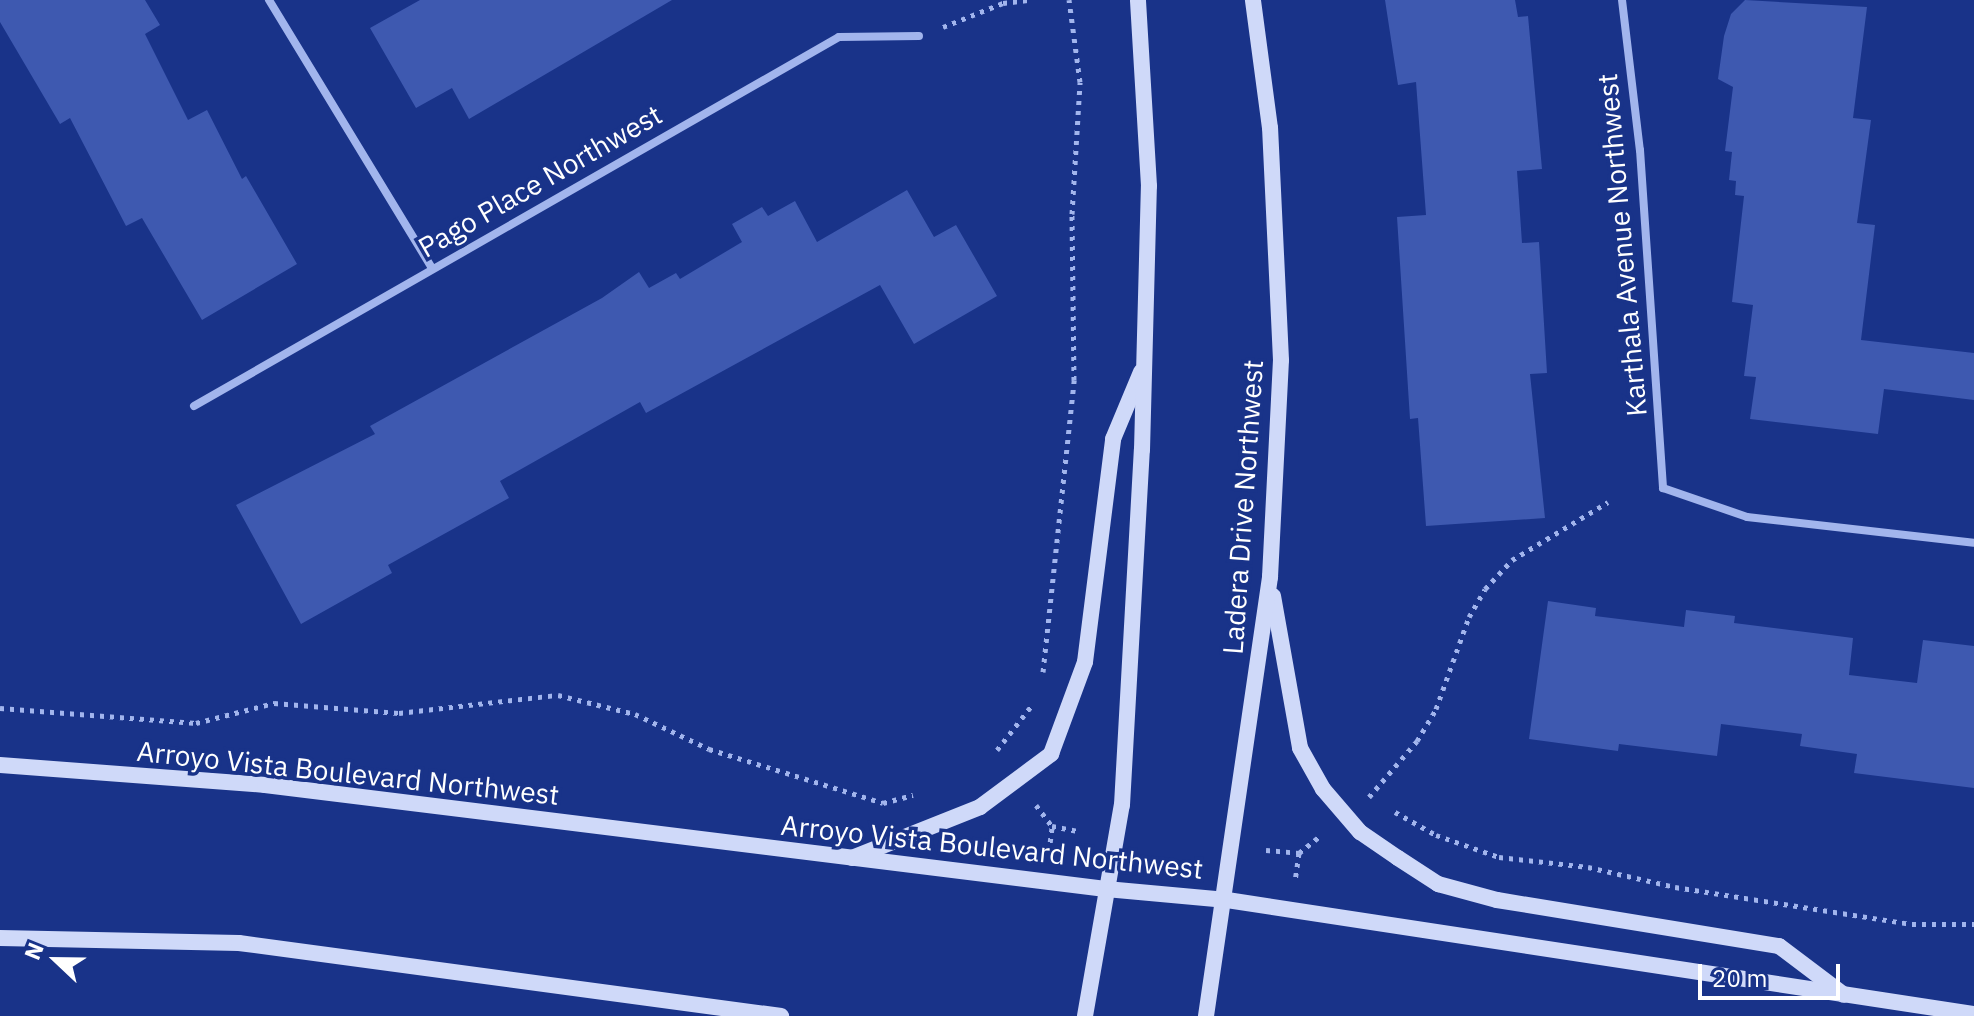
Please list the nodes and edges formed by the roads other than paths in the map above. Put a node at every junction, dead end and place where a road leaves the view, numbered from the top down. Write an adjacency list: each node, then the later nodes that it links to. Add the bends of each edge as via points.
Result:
1 (269, 0): 6 (street)
2 (1138, 0): 7 (main road, via 1149,186)
3 (1253, 0): 10 (main road, Ladera Drive Northwest, via 1278,236 1281,360)
4 (1622, 0): 9 (street, Karthala Avenue Northwest, via 1640,150 1663,488 1747,517)
5 (919, 36): 6 (street, Pago Place Northwest, via 839,37)
6 (432, 268): 8 (street, Pago Place Northwest)
7 (1145, 364): 12 (main road, via 1113,439 1085,662 1051,754 980,807); 13 (main road, via 1122,805)
8 (194, 406)
9 (1974, 543)
10 (1270, 577): 14 (main road, Ladera Drive Northwest); 16 (main road, via 1300,748 1323,789 1360,832 1438,884 1467,892 1779,946)
11 (0, 765): 12 (main road, Arroyo Vista Boulevard Northwest, via 265,785)
12 (851, 858): 13 (main road, Arroyo Vista Boulevard Northwest)
13 (1106, 889): 14 (main road, Arroyo Vista Boulevard Northwest); 19 (main road)
14 (1227, 900): 16 (main road, Arroyo Vista Boulevard Northwest); 20 (main road, Ladera Drive Northwest)
15 (0, 938): 18 (main road, via 239,943)
16 (1845, 996): 17 (main road, Arroyo Vista Boulevard Northwest)
17 (1974, 1014)
18 (781, 1016)
19 (1085, 1016)
20 (1206, 1016)

